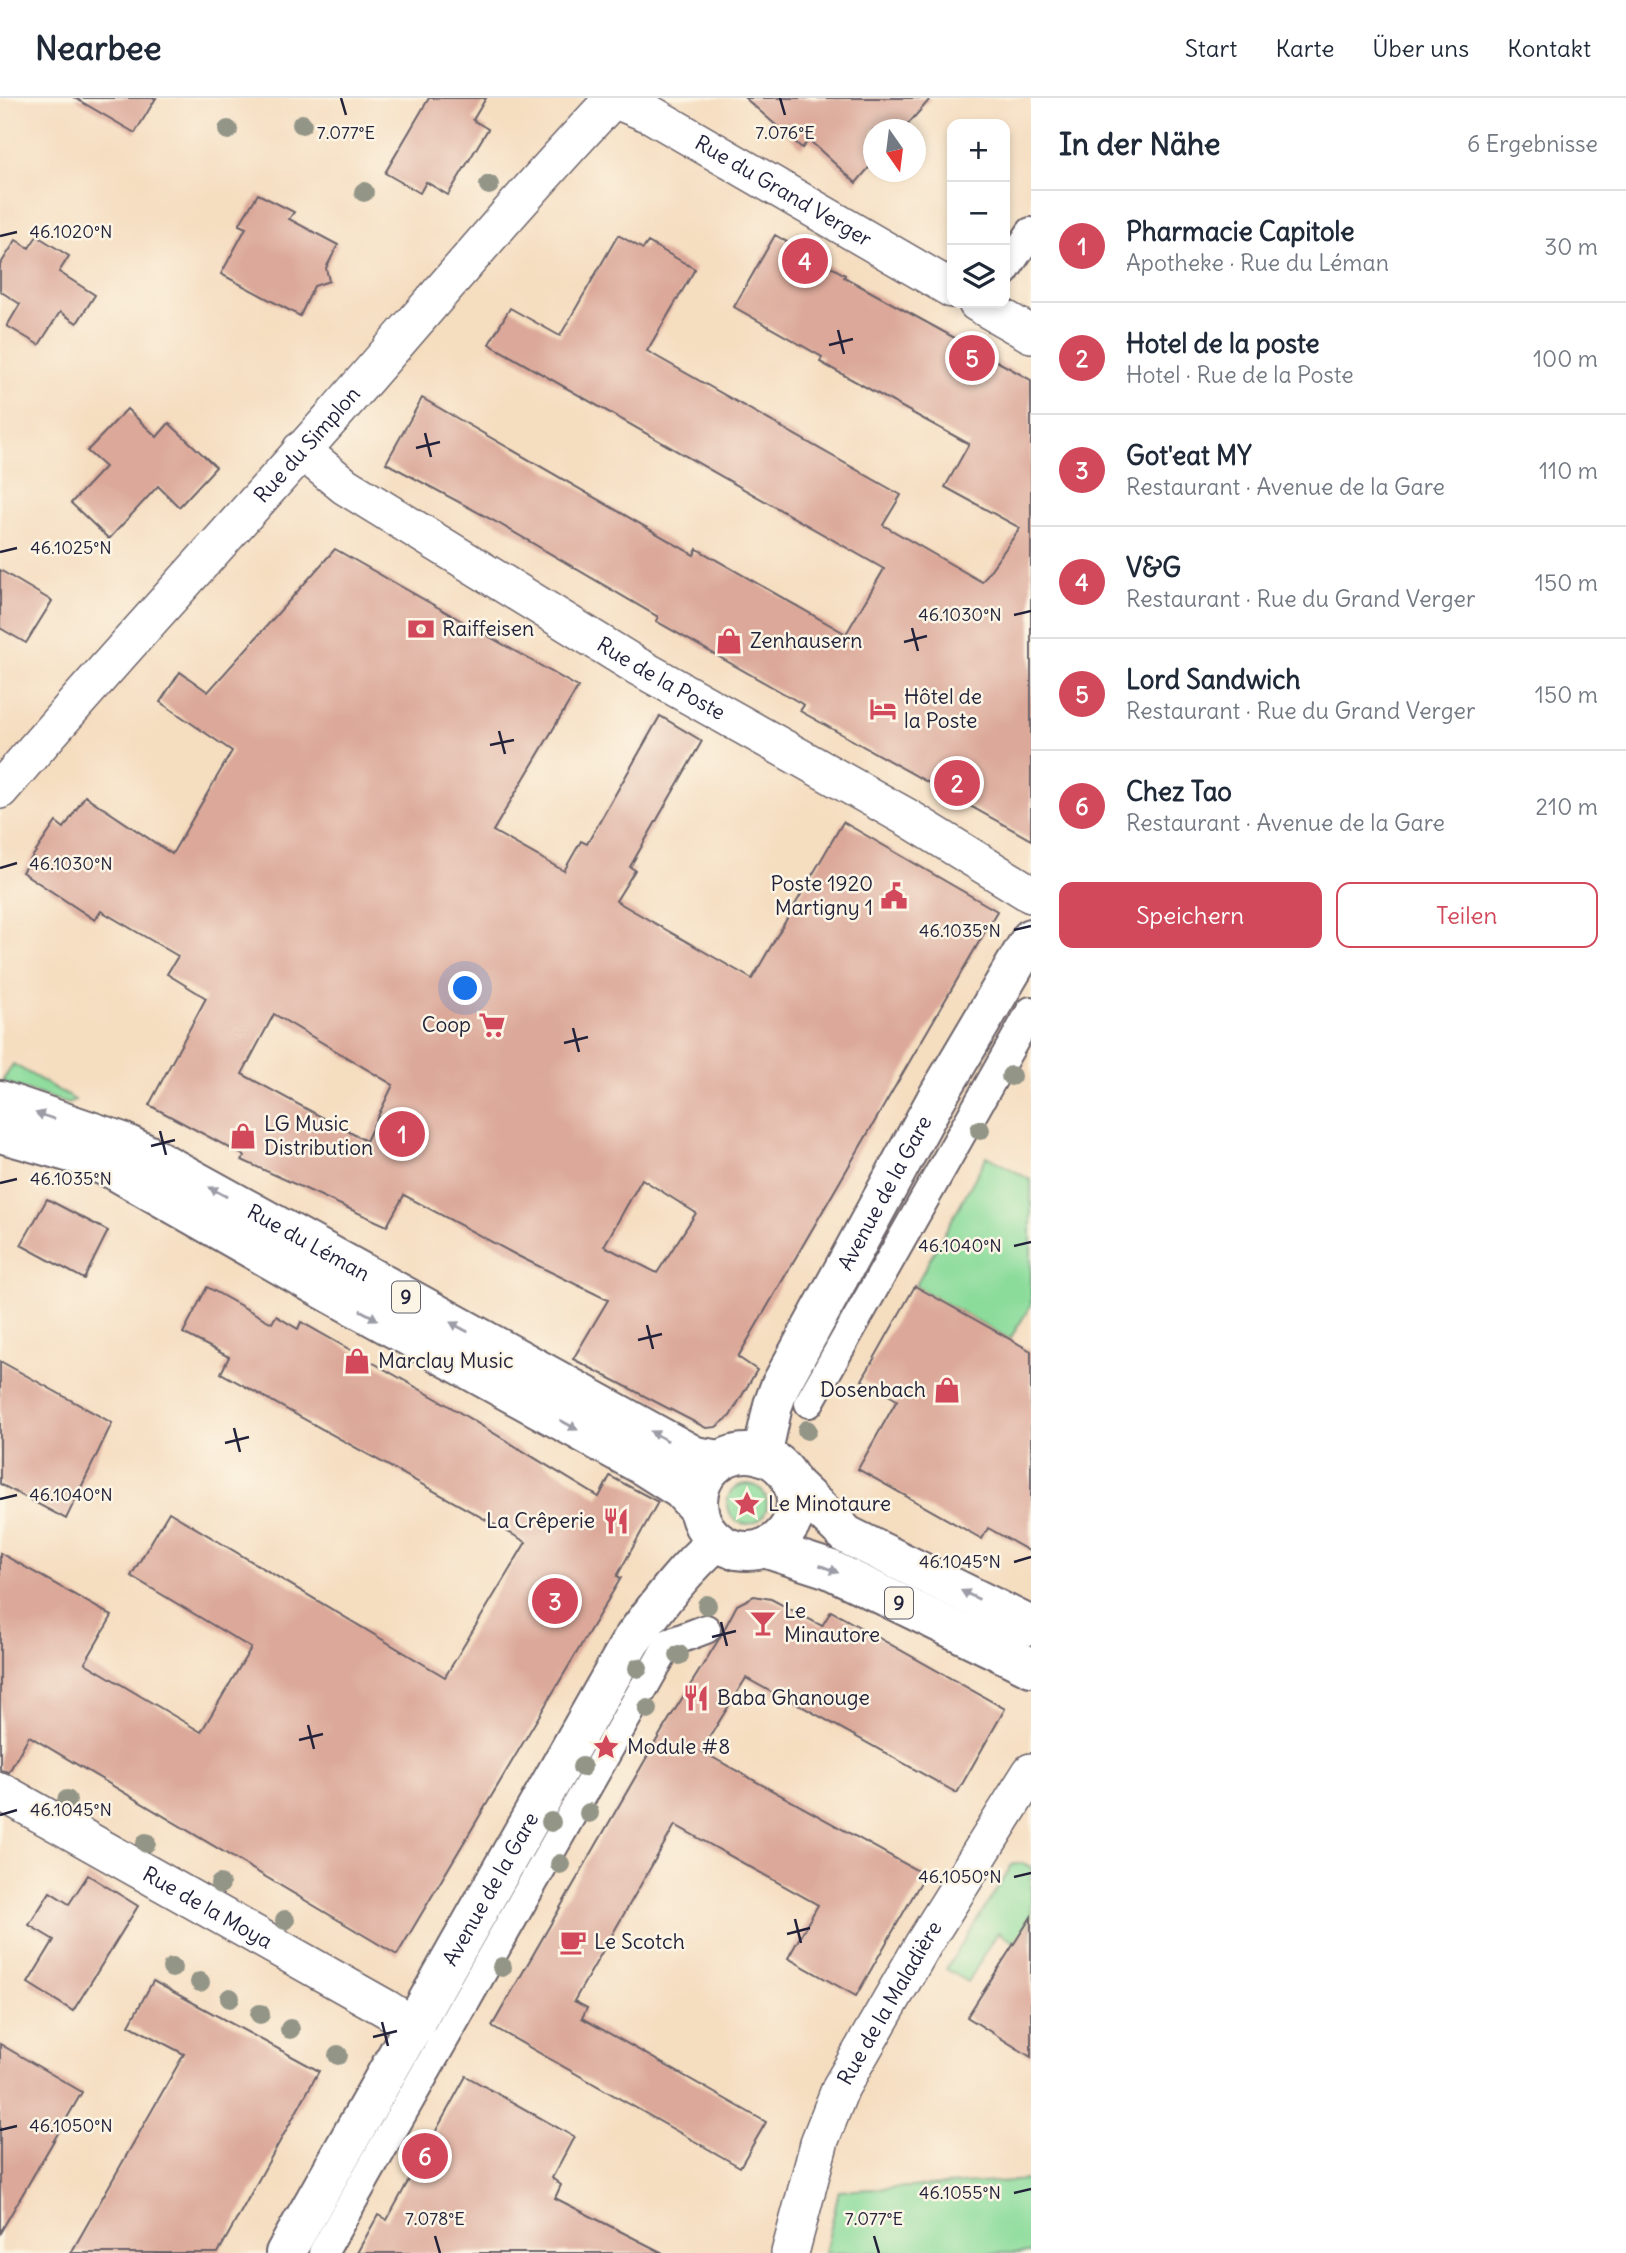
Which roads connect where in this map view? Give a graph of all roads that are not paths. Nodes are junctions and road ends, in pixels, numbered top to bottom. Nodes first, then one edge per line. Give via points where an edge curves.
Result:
1 (613, 98) edge
2 (1031, 232) edge
3 (1010, 264) edge
4 (947, 285) edge
5 (987, 308) edge
6 (1031, 334) edge
7 (301, 450) junction
8 (0, 790) edge
9 (1031, 894) edge
10 (1031, 938) edge
11 (1031, 1011) edge
12 (0, 1100) edge
13 (0, 1133) edge
14 (809, 1403) dead end
15 (762, 1456) junction
16 (722, 1460) junction
17 (791, 1482) junction
18 (698, 1508) junction
19 (717, 1541) junction
20 (764, 1548) junction
21 (1031, 1626) edge
22 (706, 1629) dead end
23 (1031, 1667) edge
24 (1031, 1772) edge
25 (0, 1791) edge
26 (415, 2027) junction
27 (285, 2253) edge
28 (323, 2253) edge
29 (790, 2253) edge

1 - 4 street, Rue du Grand Verger via 652,115
1 - 7 street, Rue du Simplon
2 - 3 street
5 - 6 street, Rue du Grand Verger
7 - 8 street, Rue du Simplon
7 - 9 street, Rue de la Poste via 345,486 638,666 908,818
10 - 15 main road, Avenue de la Gare via 935,1101 780,1386
11 - 14 street
16 -> 12 main road, Rue du Léman / 9 via 695,1456 147,1154
13 -> 18 main road, Rue du Léman / 9 via 78,1155 157,1192 640,1464 681,1490
15 - 16 main road, 9 via 741,1454
15 - 17 main road, 9 via 779,1466
16 - 18 main road via 706,1475
17 - 20 main road via 795,1501 792,1521
21 -> 17 main road, 9 via 847,1535
18 - 19 main road, 9
19 - 20 main road, 9 via 735,1549
19 - 26 main road, Avenue de la Gare via 673,1585 631,1641
20 -> 23 main road, 9 via 829,1569
22 - 28 street via 669,1643
24 - 29 street, Rue de la Maladière via 841,2087 820,2140
25 - 26 street, Rue de la Moya
26 - 27 main road, Avenue de la Gare

